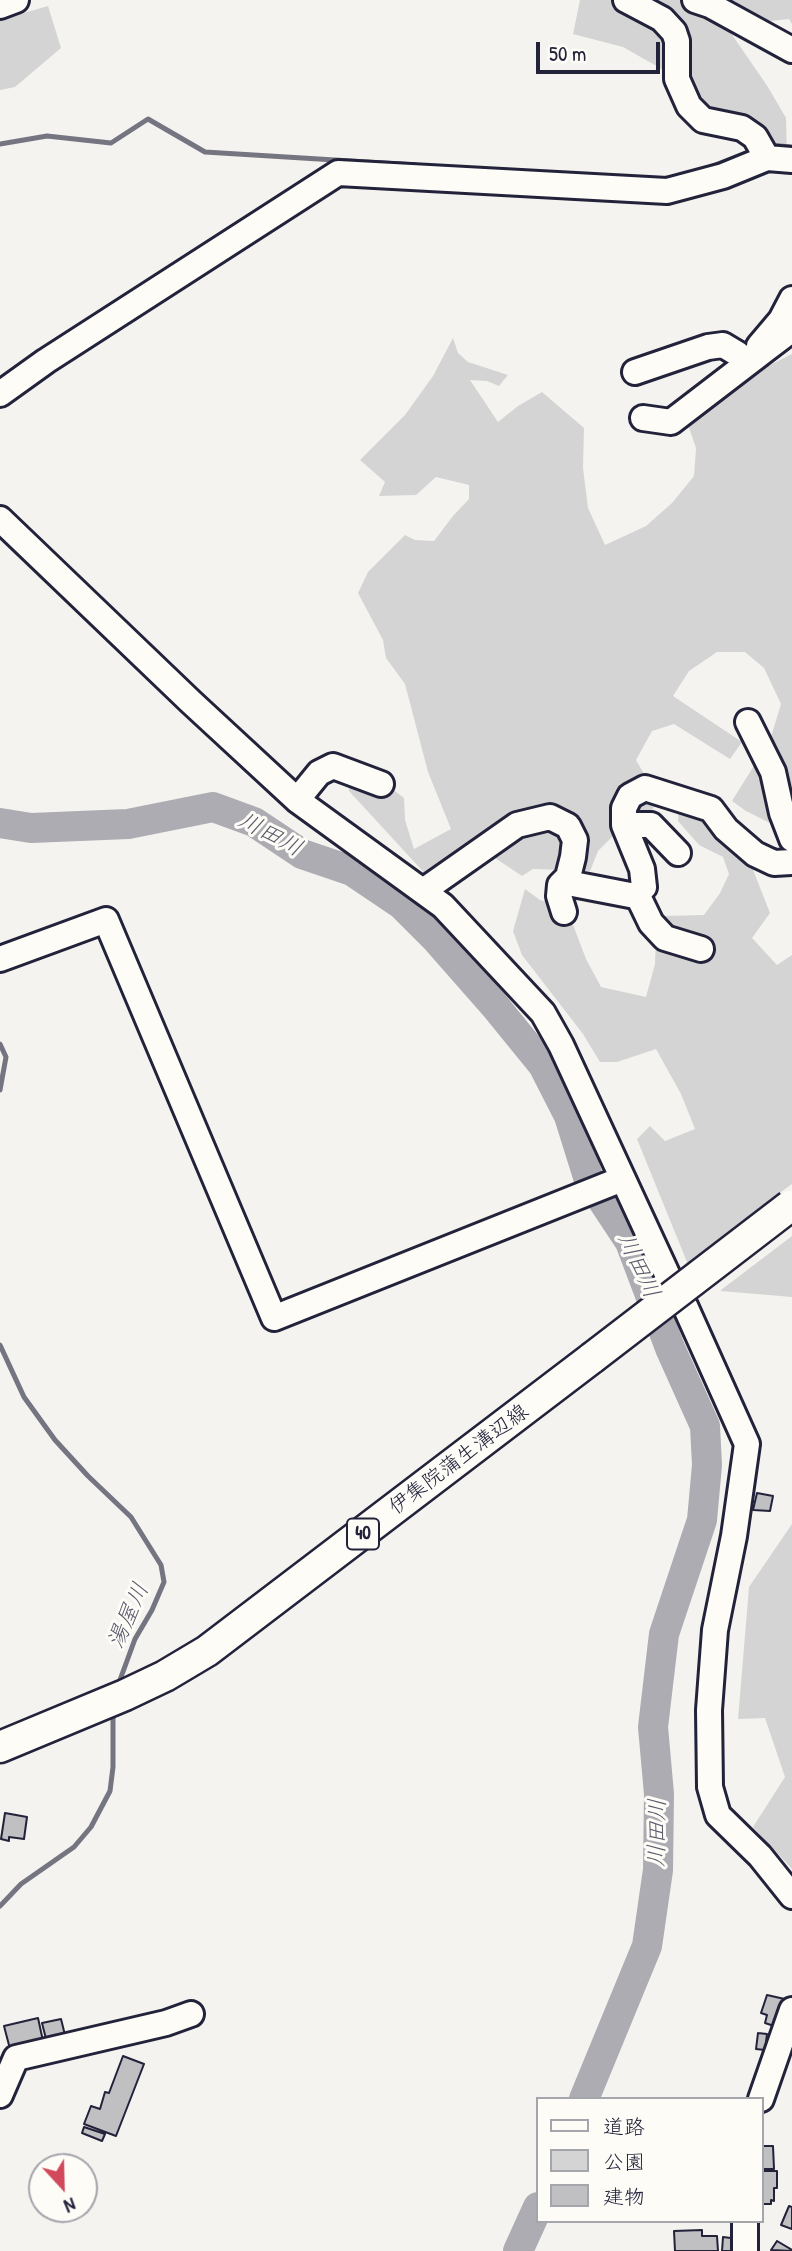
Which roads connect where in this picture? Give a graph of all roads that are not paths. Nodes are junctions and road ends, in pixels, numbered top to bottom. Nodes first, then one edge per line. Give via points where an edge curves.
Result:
1 (16, 0) edge
2 (626, 0) edge
3 (695, 0) edge
4 (0, 6) edge
5 (792, 50) edge
6 (767, 158) junction
7 (792, 160) edge
8 (792, 299) edge
9 (792, 332) edge
10 (752, 351) junction
11 (710, 358) dead end
12 (635, 372) dead end
13 (0, 394) edge
14 (638, 427) dead end
15 (0, 519) edge
16 (748, 722) dead end
17 (381, 784) dead end
18 (297, 800) junction
19 (624, 825) junction
20 (678, 853) dead end
21 (791, 858) edge
22 (568, 877) junction
23 (423, 891) junction
24 (637, 894) junction
25 (564, 912) dead end
26 (701, 949) dead end
27 (0, 959) edge
28 (622, 1179) junction
29 (791, 1205) edge
30 (667, 1274) dead end
31 (685, 1306) dead end
32 (0, 1747) edge
33 (792, 1896) edge
34 (792, 2010) edge
35 (191, 2014) dead end
36 (0, 2095) edge
37 (762, 2097) edge
38 (746, 2223) edge
39 (745, 2251) edge

1 - 4 street
2 - 6 street via 662,19 674,32 677,79 688,106 703,120 749,132
3 - 5 street
6 - 7 street
6 - 13 street via 667,191 338,173
8 - 10 street via 781,320
9 - 10 street
10 - 11 street
10 - 12 street via 708,347
10 - 14 street via 671,422
15 - 18 street
16 - 21 street via 773,772
17 - 18 street via 333,766 319,773
18 - 23 street
19 - 20 street via 651,825
19 - 21 street via 629,796 645,788 711,809 726,829 774,863
19 - 24 street via 642,869 644,887
22 - 23 street via 575,840 568,826 550,817 517,825
22 - 24 street via 573,884
22 - 25 street via 560,885
23 - 28 street via 443,906 543,1013
24 - 26 street via 651,923 665,938
27 - 28 street via 106,920 274,1318
28 - 30 street
29 - 32 main road, 伊集院蒲生溝辺線 / 40, bridge via 240,1628 186,1664 125,1695
31 - 33 street via 747,1444 715,1630 710,1787 718,1815
34 - 37 street
35 - 36 street via 16,2058
38 - 39 street

